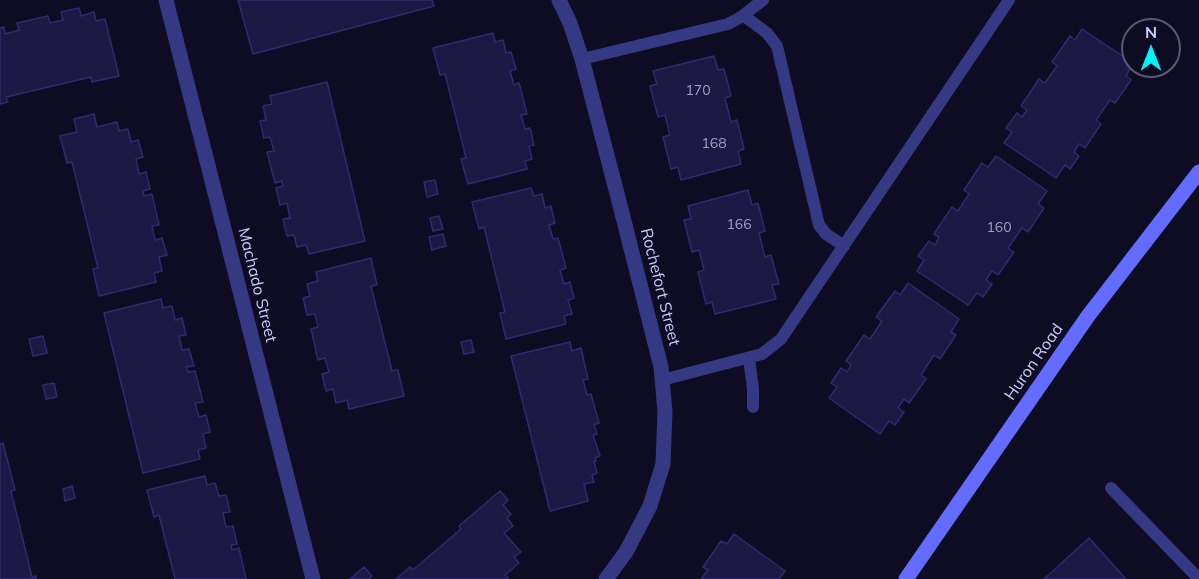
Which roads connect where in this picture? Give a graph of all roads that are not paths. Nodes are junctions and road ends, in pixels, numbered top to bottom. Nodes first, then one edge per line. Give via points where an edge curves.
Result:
1 (166, 0) edge
2 (559, 0) edge
3 (763, 0) edge
4 (1009, 0) edge
5 (744, 15) junction
6 (582, 59) junction
7 (1199, 172) edge
8 (844, 246) junction
9 (749, 358) junction
10 (662, 380) junction
11 (753, 407) dead end
12 (1111, 488) dead end
13 (313, 579) edge
14 (606, 579) edge
15 (906, 579) edge
16 (1199, 579) edge

1 - 13 street, Machado Street
2 - 6 street, Rochefort Street
3 - 5 lane
4 - 8 lane
5 - 6 lane via 728,24
5 - 8 lane via 777,46 819,225
6 - 10 street, Rochefort Street
7 - 15 main road, Huron Road via 1088,316
8 - 9 lane via 781,339 762,354
9 - 10 lane
9 - 11 lane
10 - 14 street, Rochefort Street via 663,465 650,506 626,552
12 - 16 lane

